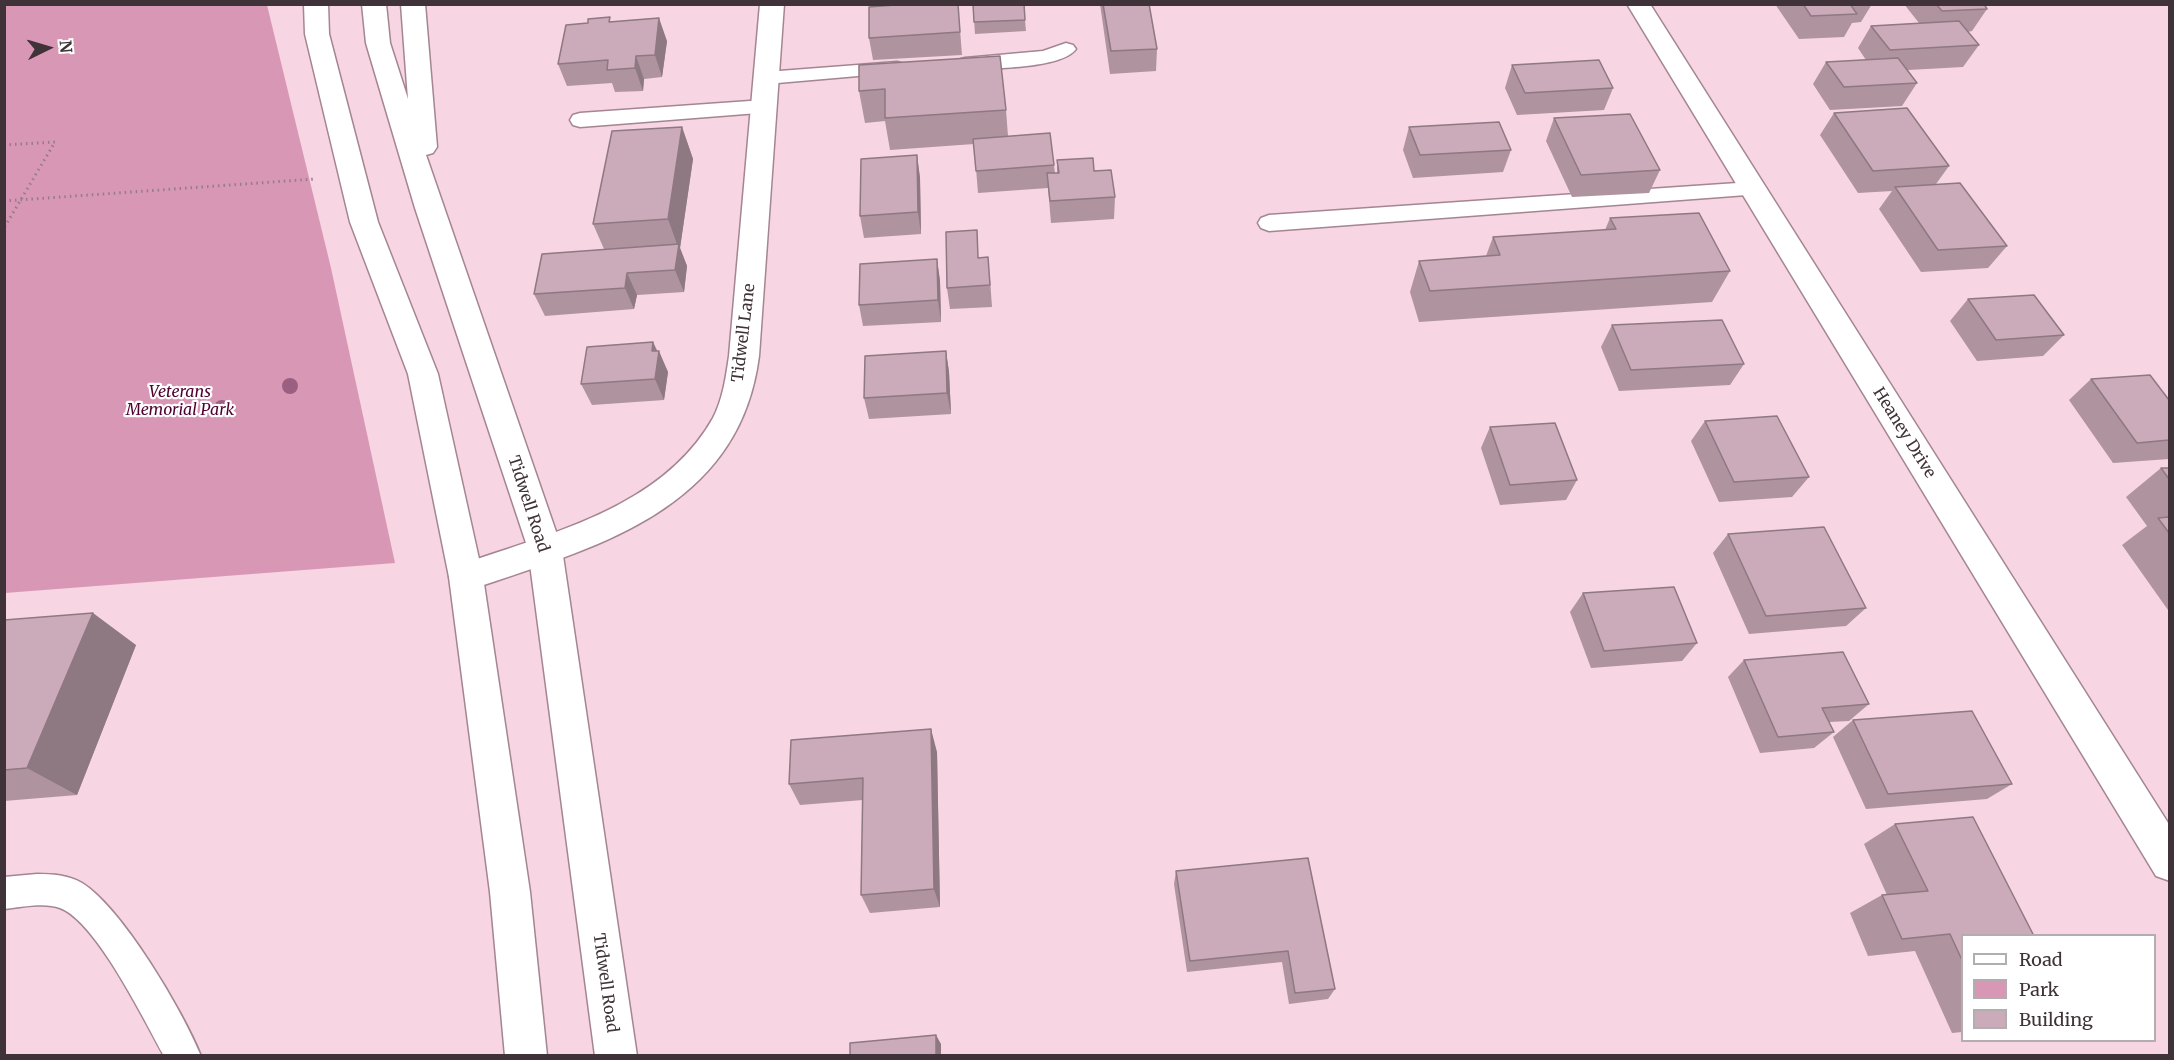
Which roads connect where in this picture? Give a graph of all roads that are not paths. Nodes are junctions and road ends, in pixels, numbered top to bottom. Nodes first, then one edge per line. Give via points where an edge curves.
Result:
1 (306, 4) edge
2 (374, 4) edge
3 (413, 4) edge
4 (772, 4) edge
5 (1638, 4) edge
6 (316, 19) edge
7 (1066, 49) dead end
8 (950, 64) edge
9 (915, 66) edge
10 (766, 78) junction
11 (764, 107) junction
12 (580, 120) dead end
13 (1752, 189) junction
14 (429, 208) junction
15 (1269, 223) dead end
16 (544, 549) junction
17 (466, 577) junction
18 (2169, 862) edge
19 (4, 893) edge
20 (184, 1056) edge
21 (526, 1056) edge
22 (616, 1056) edge

1 - 6 main road
2 - 14 main road, Tidwell Road via 378,43
3 - 14 main road
4 - 10 main road, Tidwell Lane
5 - 13 main road, Heaney Drive
6 - 17 main road via 364,222 423,374
7 - 8 lane via 1046,57
9 - 10 lane
10 - 11 main road, Tidwell Lane
11 - 12 lane
11 - 16 main road, Tidwell Lane via 744,356 725,425 685,476 657,498 624,517
13 - 15 lane
13 - 18 main road, Heaney Drive
14 - 16 main road, Tidwell Road
16 - 17 main road, Tidwell Lane
16 - 22 main road, Tidwell Road
17 - 21 main road via 510,892
19 - 20 lane via 68,893 103,921

